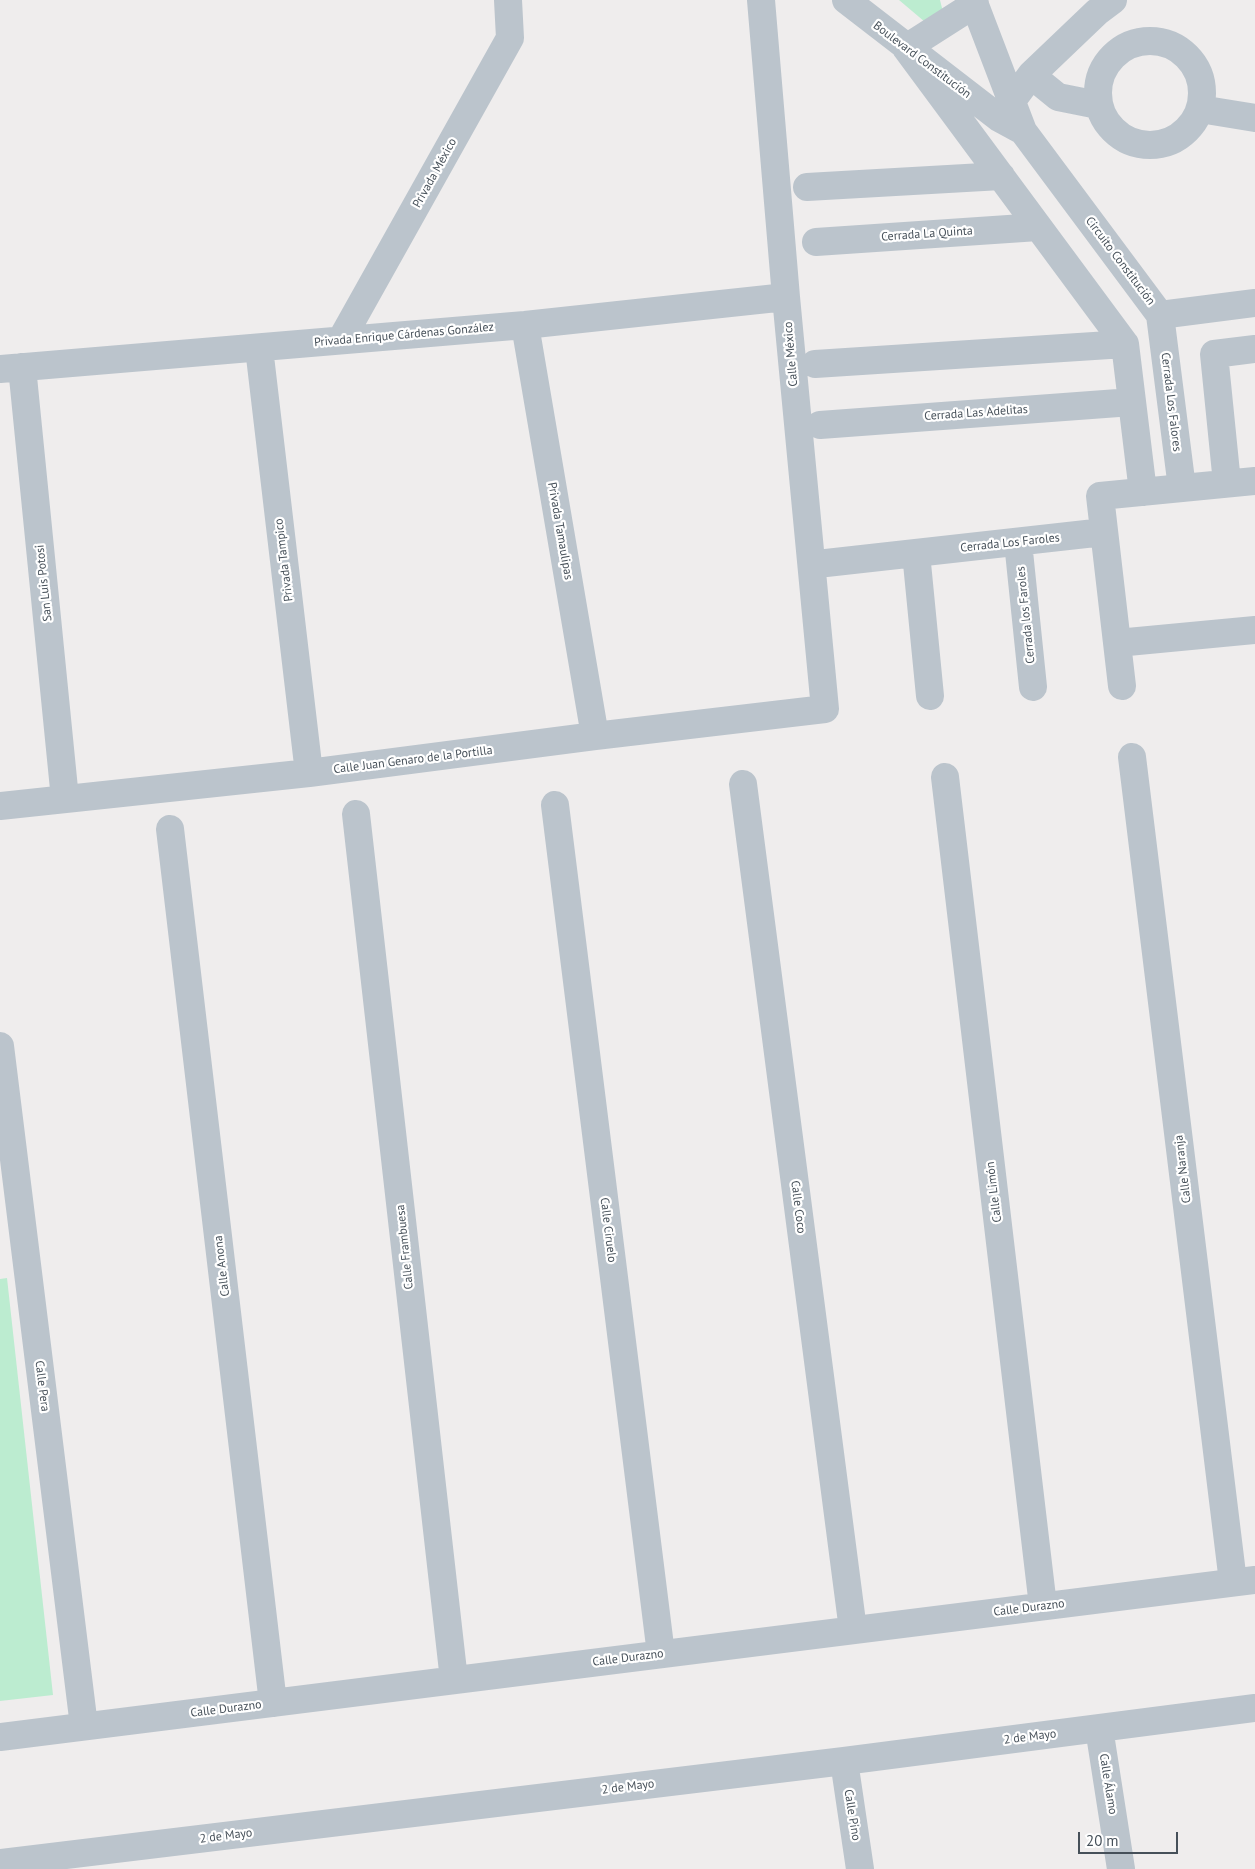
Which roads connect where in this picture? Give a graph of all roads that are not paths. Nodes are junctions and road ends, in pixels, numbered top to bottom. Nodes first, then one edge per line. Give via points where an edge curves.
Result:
1 (508, 0) edge
2 (761, 0) edge
3 (846, 0) edge
4 (1113, 0) edge
5 (974, 2) edge
6 (906, 48) junction
7 (1031, 75) junction
8 (1098, 105) junction
9 (1200, 109) junction
10 (1005, 110) junction
11 (1255, 118) edge
12 (1001, 176) junction
13 (807, 187) dead end
14 (1038, 226) junction
15 (816, 242) dead end
16 (786, 297) junction
17 (1255, 303) edge
18 (1160, 315) junction
19 (525, 326) junction
20 (341, 340) junction
21 (1126, 344) junction
22 (260, 348) junction
23 (1255, 349) edge
24 (815, 364) dead end
25 (11, 368) edge
26 (1132, 402) junction
27 (820, 425) dead end
28 (1255, 481) edge
29 (1227, 484) junction
30 (1182, 488) junction
31 (1143, 492) junction
32 (1104, 532) junction
33 (1018, 542) junction
34 (916, 553) junction
35 (826, 563) dead end
36 (1255, 630) edge
37 (1117, 643) junction
38 (1122, 686) dead end
39 (1033, 688) dead end
40 (930, 696) dead end
41 (825, 709) joint
42 (594, 736) junction
43 (1132, 757) dead end
44 (309, 773) junction
45 (945, 777) dead end
46 (743, 784) dead end
47 (65, 799) junction
48 (555, 805) dead end
49 (0, 806) edge
50 (356, 814) dead end
51 (170, 829) dead end
52 (0, 1046) edge
53 (1244, 1581) edge
54 (1043, 1606) junction
55 (853, 1630) junction
56 (661, 1654) junction
57 (454, 1680) junction
58 (274, 1703) junction
59 (1255, 1708) edge
60 (84, 1726) junction
61 (1100, 1728) junction
62 (0, 1737) edge
63 (844, 1761) junction
64 (71, 1862) edge
65 (0, 1863) edge
66 (860, 1869) edge
67 (1121, 1869) edge

1 - 20 street, Privada México via 510,38
2 - 16 street, Calle México
3 - 6 street, Boulevard Constitución
4 - 7 street
5 - 6 street
5 - 10 street via 994,49
6 - 10 street, Boulevard Constitución
6 - 12 street
7 - 8 street via 1058,97
7 - 10 street
8 - 9 street via 1104,121 1116,133 1147,146 1180,136
8 - 9 street via 1097,87 1111,56 1126,46 1143,41 1177,48 1190,59 1199,74 1202,91
9 - 11 street
10 - 18 street, Circuito Constitución
12 - 13 street
12 - 14 street
14 - 15 street, Cerrada La Quinta
14 - 21 street
16 - 19 street, Privada Enrique Cárdenas González
16 - 41 street, Calle México
17 - 18 street, Circuito Constitución
18 - 30 street, Cerrada Los Falores
19 - 20 street, Privada Enrique Cárdenas González
19 - 42 street, Privada Tamaulipas
20 - 22 street, Privada Enrique Cárdenas González
21 - 24 street
21 - 26 street
22 - 25 street, Privada Enrique Cárdenas González
22 - 44 street, Privada Tampico
23 - 29 street via 1214,354
25 - 47 street, San Luis Potosi
26 - 27 street, Cerrada Las Adelitas
26 - 31 street
28 - 29 street
29 - 30 street
30 - 31 street
31 - 32 street via 1100,496
32 - 33 street, Cerrada Los Faroles
32 - 37 street
33 - 34 street, Cerrada Los Faroles
33 - 39 street, Cerrada los Faroles
34 - 35 street, Cerrada Los Faroles
34 - 40 street
36 - 37 street
37 - 38 street
41 - 42 street, Calle Juan Genaro de la Portilla
42 - 44 street, Calle Juan Genaro de la Portilla
43 - 53 street, Calle Naranja
44 - 47 street, Calle Juan Genaro de la Portilla
45 - 54 street, Calle Limón
46 - 55 street, Calle Coco
47 - 49 street, Calle Juan Genaro de la Portilla
48 - 56 street, Calle Ciruelo
50 - 57 street, Calle Frambuesa
51 - 58 street, Calle Anona
52 - 60 street, Calle Pera
53 - 54 street, Calle Durazno
54 - 55 street, Calle Durazno
55 - 56 street, Calle Durazno
56 - 57 street, Calle Durazno
57 - 58 street, Calle Durazno
58 - 60 street, Calle Durazno
59 - 61 street, 2 de Mayo
60 - 62 street, Calle Durazno
61 - 63 street, 2 de Mayo
61 - 67 street, Calle Álamo
63 - 64 street, 2 de Mayo
63 - 66 street, Calle Pino
64 - 65 street, 2 de Mayo

